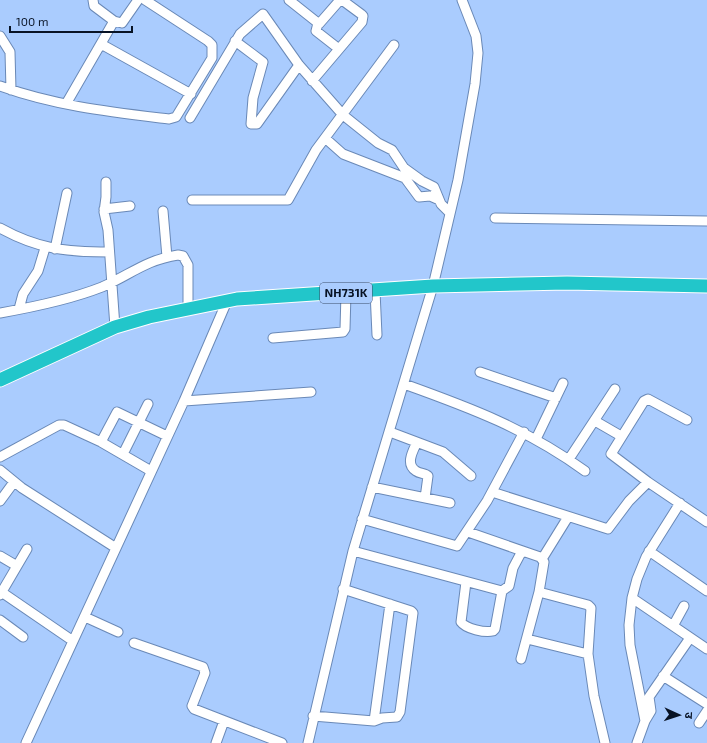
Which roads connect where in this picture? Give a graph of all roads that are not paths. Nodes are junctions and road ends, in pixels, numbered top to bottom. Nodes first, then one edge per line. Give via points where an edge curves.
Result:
1 (93, 0) edge
2 (138, 0) edge
3 (145, 0) edge
4 (289, 0) edge
5 (341, 0) edge
6 (462, 0) edge
7 (114, 21) junction
8 (319, 24) junction
9 (0, 36) edge
10 (236, 41) junction
11 (101, 44) junction
12 (394, 46) dead end
13 (339, 49) junction
14 (299, 65) junction
15 (312, 81) junction
16 (0, 86) edge
17 (11, 90) junction
18 (191, 94) junction
19 (66, 104) junction
20 (342, 115) junction
21 (190, 118) dead end
22 (325, 138) junction
23 (106, 182) dead end
24 (67, 193) dead end
25 (192, 200) dead end
26 (439, 200) junction
27 (130, 206) dead end
28 (104, 210) junction
29 (163, 211) dead end
30 (450, 213) junction
31 (495, 218) dead end
32 (707, 221) edge
33 (0, 228) edge
34 (45, 248) junction
35 (55, 249) junction
36 (109, 252) junction
37 (167, 257) junction
38 (112, 282) junction
39 (433, 286) junction
40 (707, 286) edge
41 (374, 291) junction
42 (346, 293) junction
43 (227, 301) junction
44 (188, 309) junction
45 (19, 310) junction
46 (0, 313) edge
47 (115, 327) junction
48 (377, 335) dead end
49 (273, 338) dead end
50 (480, 372) dead end
51 (0, 380) edge
52 (563, 383) dead end
53 (404, 384) junction
54 (615, 389) dead end
55 (310, 392) dead end
56 (556, 398) junction
57 (184, 402) junction
58 (148, 404) dead end
59 (687, 420) dead end
60 (595, 421) junction
61 (139, 422) junction
62 (390, 432) junction
63 (524, 432) junction
64 (167, 436) junction
65 (621, 436) junction
66 (536, 439) junction
67 (101, 442) junction
68 (416, 442) junction
69 (123, 454) junction
70 (0, 457) edge
71 (569, 459) junction
72 (0, 470) edge
73 (151, 471) junction
74 (586, 471) dead end
75 (471, 476) dead end
76 (14, 482) junction
77 (648, 482) junction
78 (372, 487) junction
79 (492, 492) junction
80 (425, 498) junction
81 (0, 502) edge
82 (450, 503) dead end
83 (680, 503) junction
84 (568, 517) junction
85 (362, 519) junction
86 (707, 522) edge
87 (468, 532) junction
88 (116, 548) junction
89 (27, 549) dead end
90 (353, 551) junction
91 (522, 551) junction
92 (649, 551) junction
93 (0, 556) edge
94 (542, 559) junction
95 (17, 566) junction
96 (466, 582) junction
97 (343, 590) junction
98 (502, 591) junction
99 (707, 591) edge
100 (1, 592) edge
101 (539, 592) junction
102 (632, 598) junction
103 (390, 604) junction
104 (684, 606) dead end
105 (85, 617) junction
106 (0, 620) edge
107 (673, 626) junction
108 (118, 632) dead end
109 (23, 637) dead end
110 (690, 638) junction
111 (527, 639) junction
112 (73, 642) junction
113 (134, 643) dead end
114 (707, 649) edge
115 (588, 654) junction
116 (521, 659) dead end
117 (663, 676) junction
118 (707, 704) edge
119 (707, 711) edge
120 (314, 716) junction
121 (224, 721) junction
122 (644, 721) junction
123 (374, 722) junction
124 (699, 723) dead end
125 (26, 743) edge
126 (216, 743) edge
127 (282, 743) edge
128 (308, 743) edge
129 (605, 743) edge
130 (636, 743) edge

1 - 7 street via 94,6
2 - 7 street via 122,23
3 - 18 street via 212,45 212,58
4 - 8 street
5 - 8 street
5 - 13 street via 361,14 363,19
6 - 30 street via 476,36 478,59
7 - 11 street
8 - 13 street via 316,31
9 - 17 street via 10,52
10 - 14 street via 242,30 263,14
10 - 14 street via 263,62 253,98 251,124 257,124
10 - 21 street
11 - 18 street
11 - 19 street
12 - 20 street
13 - 15 street
14 - 15 street
15 - 20 street
16 - 17 street
17 - 19 street via 41,100
18 - 19 street via 176,117 169,119
20 - 22 street
20 - 26 street via 378,143 392,150 404,168 434,186
22 - 25 street via 286,201
22 - 26 street via 343,154 405,178 420,197 430,196
23 - 28 street
24 - 35 street
26 - 30 street
27 - 28 street
28 - 36 street
29 - 37 street
30 - 39 street
31 - 32 street
33 - 34 street
34 - 35 street
34 - 45 street via 38,270 23,294
35 - 36 street
36 - 38 street
37 - 38 street via 140,266
37 - 44 street via 178,255 186,258
38 - 45 street via 84,293
38 - 47 street
39 - 40 highway, NH731K via 567,283
39 - 41 highway, NH731K
39 - 53 street
41 - 42 highway, NH731K
41 - 48 street
42 - 43 highway, NH731K
42 - 49 street via 343,332
43 - 44 highway, NH731K
43 - 57 street
44 - 47 highway, NH731K
45 - 46 street
47 - 51 highway, NH731K
50 - 56 street
52 - 56 street
53 - 62 street
53 - 63 street via 460,404
54 - 60 street
55 - 57 street
56 - 66 street
57 - 64 street
58 - 61 street
59 - 65 street via 648,399 644,401
60 - 65 street
60 - 71 street
61 - 64 street
61 - 67 street via 117,412
61 - 69 street
62 - 68 street
62 - 78 street
63 - 66 street
63 - 79 street
64 - 73 street
65 - 77 street via 611,454
66 - 71 street
67 - 69 street
67 - 70 street via 69,426 59,426
68 - 75 street via 447,454
68 - 80 street via 410,462 416,471 428,476
69 - 73 street
71 - 74 street
72 - 76 street
73 - 88 street
76 - 81 street
76 - 88 street
77 - 83 street
77 - 84 street via 629,501 608,529
78 - 80 street
78 - 85 street
79 - 84 street
79 - 87 street
80 - 82 street
83 - 86 street
83 - 92 street
84 - 94 street
85 - 87 street via 454,546 460,544
85 - 90 street
87 - 91 street
88 - 105 street
89 - 95 street
90 - 96 street
90 - 97 street
91 - 94 street
91 - 98 street via 513,568 509,586
92 - 99 street
92 - 102 street
93 - 95 street
94 - 101 street via 544,566
95 - 100 street
96 - 98 street
96 - 98 street via 462,622 466,627 486,632 495,629
97 - 103 street
97 - 120 street
100 - 112 street
101 - 111 street
101 - 115 street via 591,608
102 - 107 street
102 - 122 street via 630,645
103 - 123 street
103 - 123 street via 411,611 414,616 400,712 397,717 382,718
104 - 107 street
105 - 108 street
105 - 112 street
106 - 109 street
107 - 110 street
110 - 114 street
110 - 117 street
111 - 115 street
111 - 116 street
112 - 125 street
113 - 121 street via 203,667 205,673 192,706
115 - 129 street
117 - 118 street
117 - 122 street via 649,696 651,710
119 - 124 street
120 - 123 street
120 - 128 street
121 - 126 street
121 - 127 street
122 - 130 street

